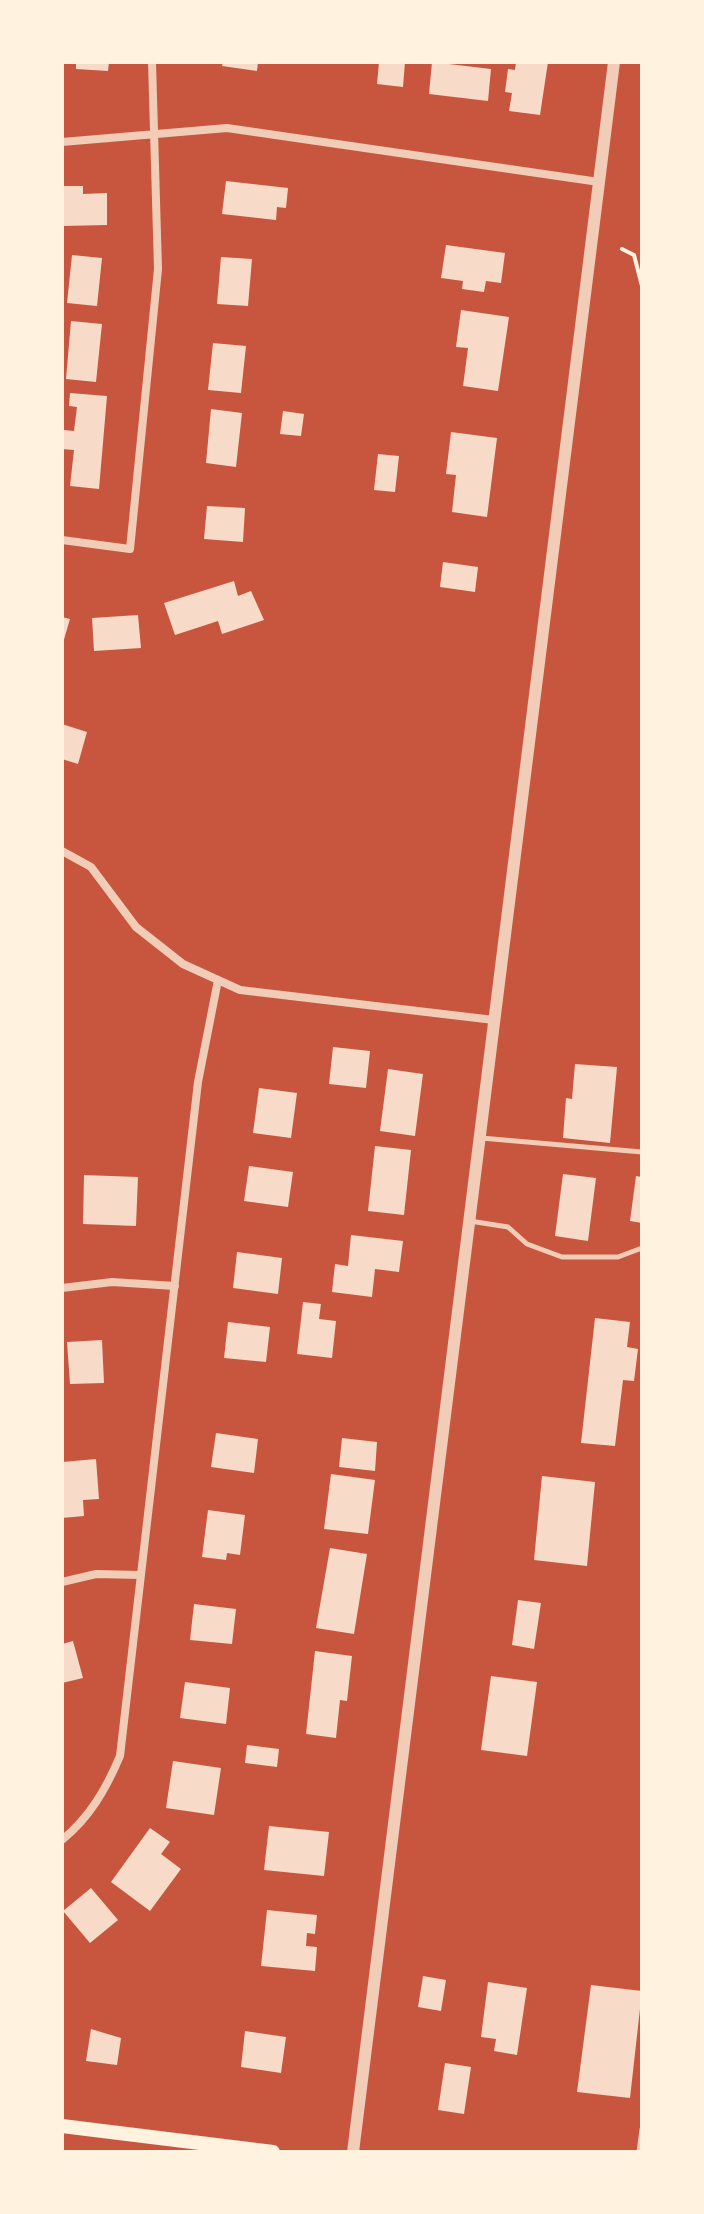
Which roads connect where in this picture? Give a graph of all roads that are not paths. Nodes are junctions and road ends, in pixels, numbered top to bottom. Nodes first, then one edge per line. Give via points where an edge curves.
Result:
1 (152, 62) edge
2 (614, 62) edge
3 (153, 134) junction
4 (62, 142) edge
5 (599, 182) junction
6 (62, 540) edge
7 (62, 851) edge
8 (218, 980) junction
9 (494, 1020) junction
10 (480, 1137) junction
11 (642, 1152) edge
12 (469, 1221) junction
13 (642, 1248) edge
14 (175, 1286) junction
15 (62, 1288) edge
16 (141, 1575) junction
17 (62, 1582) edge
18 (62, 1840) edge
19 (62, 2126) edge
20 (642, 2129) edge
21 (273, 2152) edge
22 (353, 2152) edge
23 (639, 2152) edge

1 - 3 street
2 - 5 street
3 - 4 street
3 - 5 street via 227,128
3 - 6 street via 158,269 130,549
5 - 9 street
7 - 8 street via 91,867 136,927 183,964
8 - 9 street via 240,990
8 - 14 street via 198,1082
9 - 10 street
10 - 11 lane
10 - 12 street
12 - 13 lane via 508,1227 527,1244 562,1257 618,1257
12 - 22 street
14 - 15 street via 112,1282
14 - 16 street
16 - 17 street via 96,1574
16 - 18 street via 120,1756 83,1823
19 - 21 main road
20 - 23 lane

